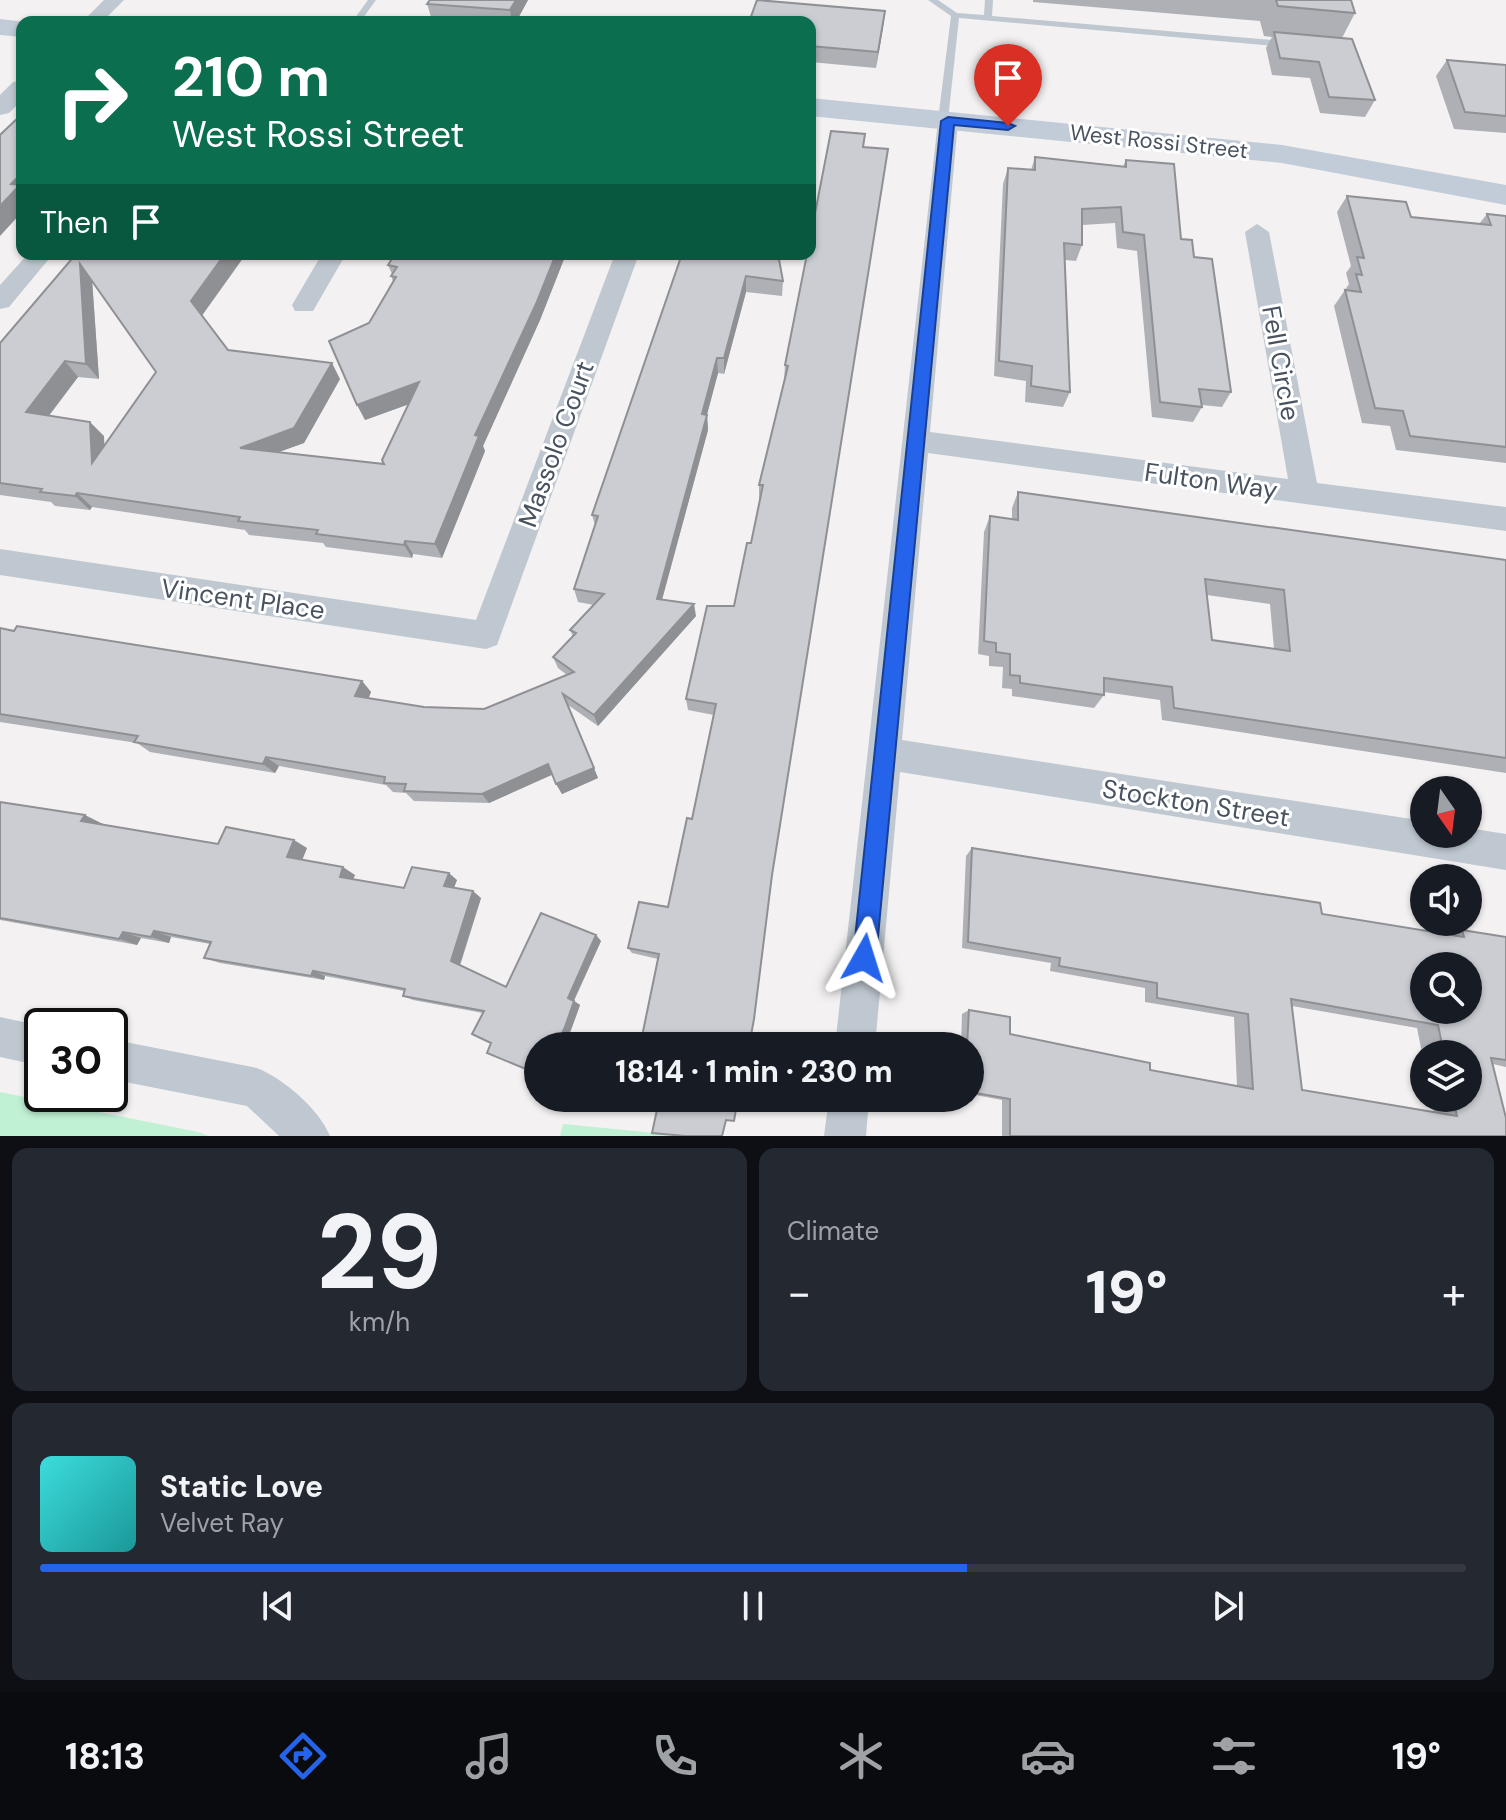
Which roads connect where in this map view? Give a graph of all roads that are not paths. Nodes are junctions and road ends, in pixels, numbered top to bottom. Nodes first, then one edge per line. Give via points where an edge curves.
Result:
1 (115, 0) edge
2 (932, 0) edge
3 (989, 0) edge
4 (955, 15) junction
5 (98, 16) edge
6 (988, 18) junction
7 (1290, 45) edge
8 (16, 93) edge
9 (0, 108) edge
10 (816, 108) edge
11 (945, 120) junction
12 (1506, 195) edge
13 (1257, 232) dead end
14 (36, 260) edge
15 (330, 260) edge
16 (625, 260) edge
17 (0, 301) edge
18 (304, 305) dead end
19 (916, 441) junction
20 (1305, 494) junction
21 (1506, 519) edge
22 (0, 562) edge
23 (486, 635) joint
24 (886, 754) junction
25 (1506, 852) edge
26 (856, 1032) edge
27 (0, 1037) edge
28 (24, 1042) edge
29 (128, 1063) edge
30 (848, 1112) edge
31 (309, 1136) edge
32 (845, 1136) edge

1 - 5 street
2 - 4 lane
3 - 6 lane
4 - 6 lane
4 - 11 lane
6 - 7 lane
8 - 9 street
10 - 11 main road, West Rossi Street
11 - 12 main road, West Rossi Street via 1282,154
11 - 19 street
13 - 20 street, Fell Circle
14 - 17 street
15 - 18 street
16 - 23 street, Massolo Court
19 - 20 street, Fulton Way
19 - 24 street
20 - 21 street, Fulton Way
22 - 23 street, Vincent Place
24 - 25 street, Stockton Street
24 - 26 street
27 - 28 street
29 - 31 street via 257,1088
30 - 32 street

